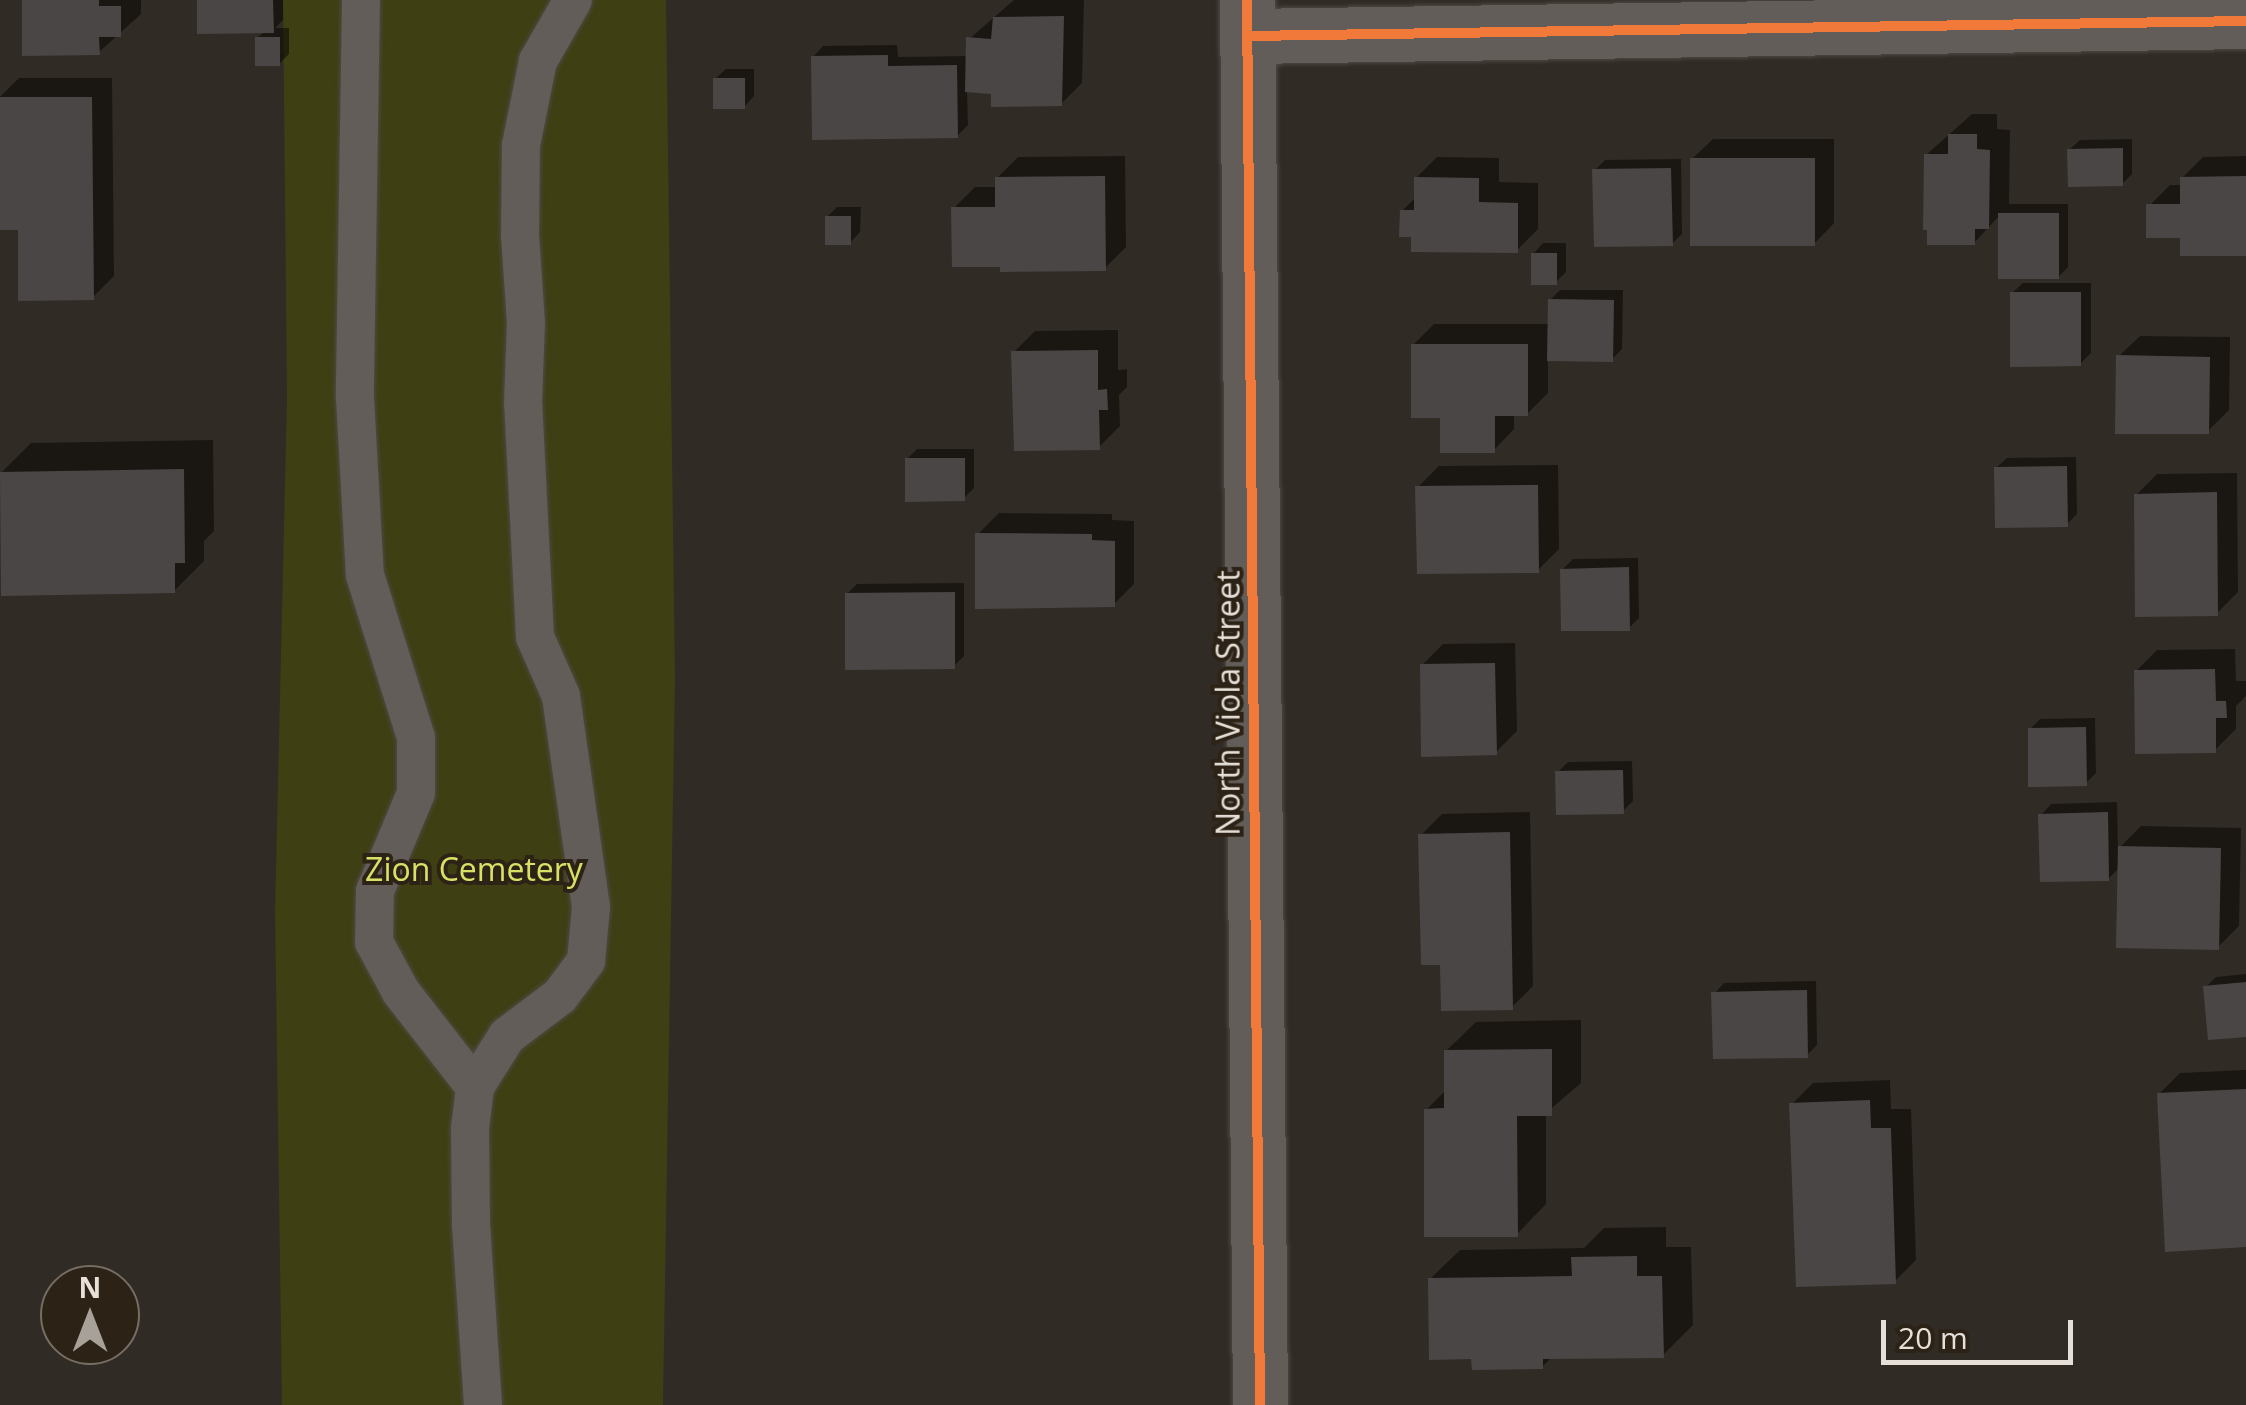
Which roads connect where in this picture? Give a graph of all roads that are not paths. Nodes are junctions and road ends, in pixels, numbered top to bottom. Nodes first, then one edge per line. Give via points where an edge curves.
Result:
1 (361, 0) edge
2 (573, 0) edge
3 (1247, 18) edge
4 (2246, 22) edge
5 (474, 1087) junction
6 (484, 1405) edge
7 (1260, 1405) edge

1 - 5 lane via 355,398 364,575 416,738 416,793 375,891 374,942 401,992
2 - 5 lane via 538,61 521,144 520,236 535,637 562,696 591,907 586,962 560,996 507,1036
3 - 4 street
3 - 7 street, North Viola Street
5 - 6 lane via 472,1225

